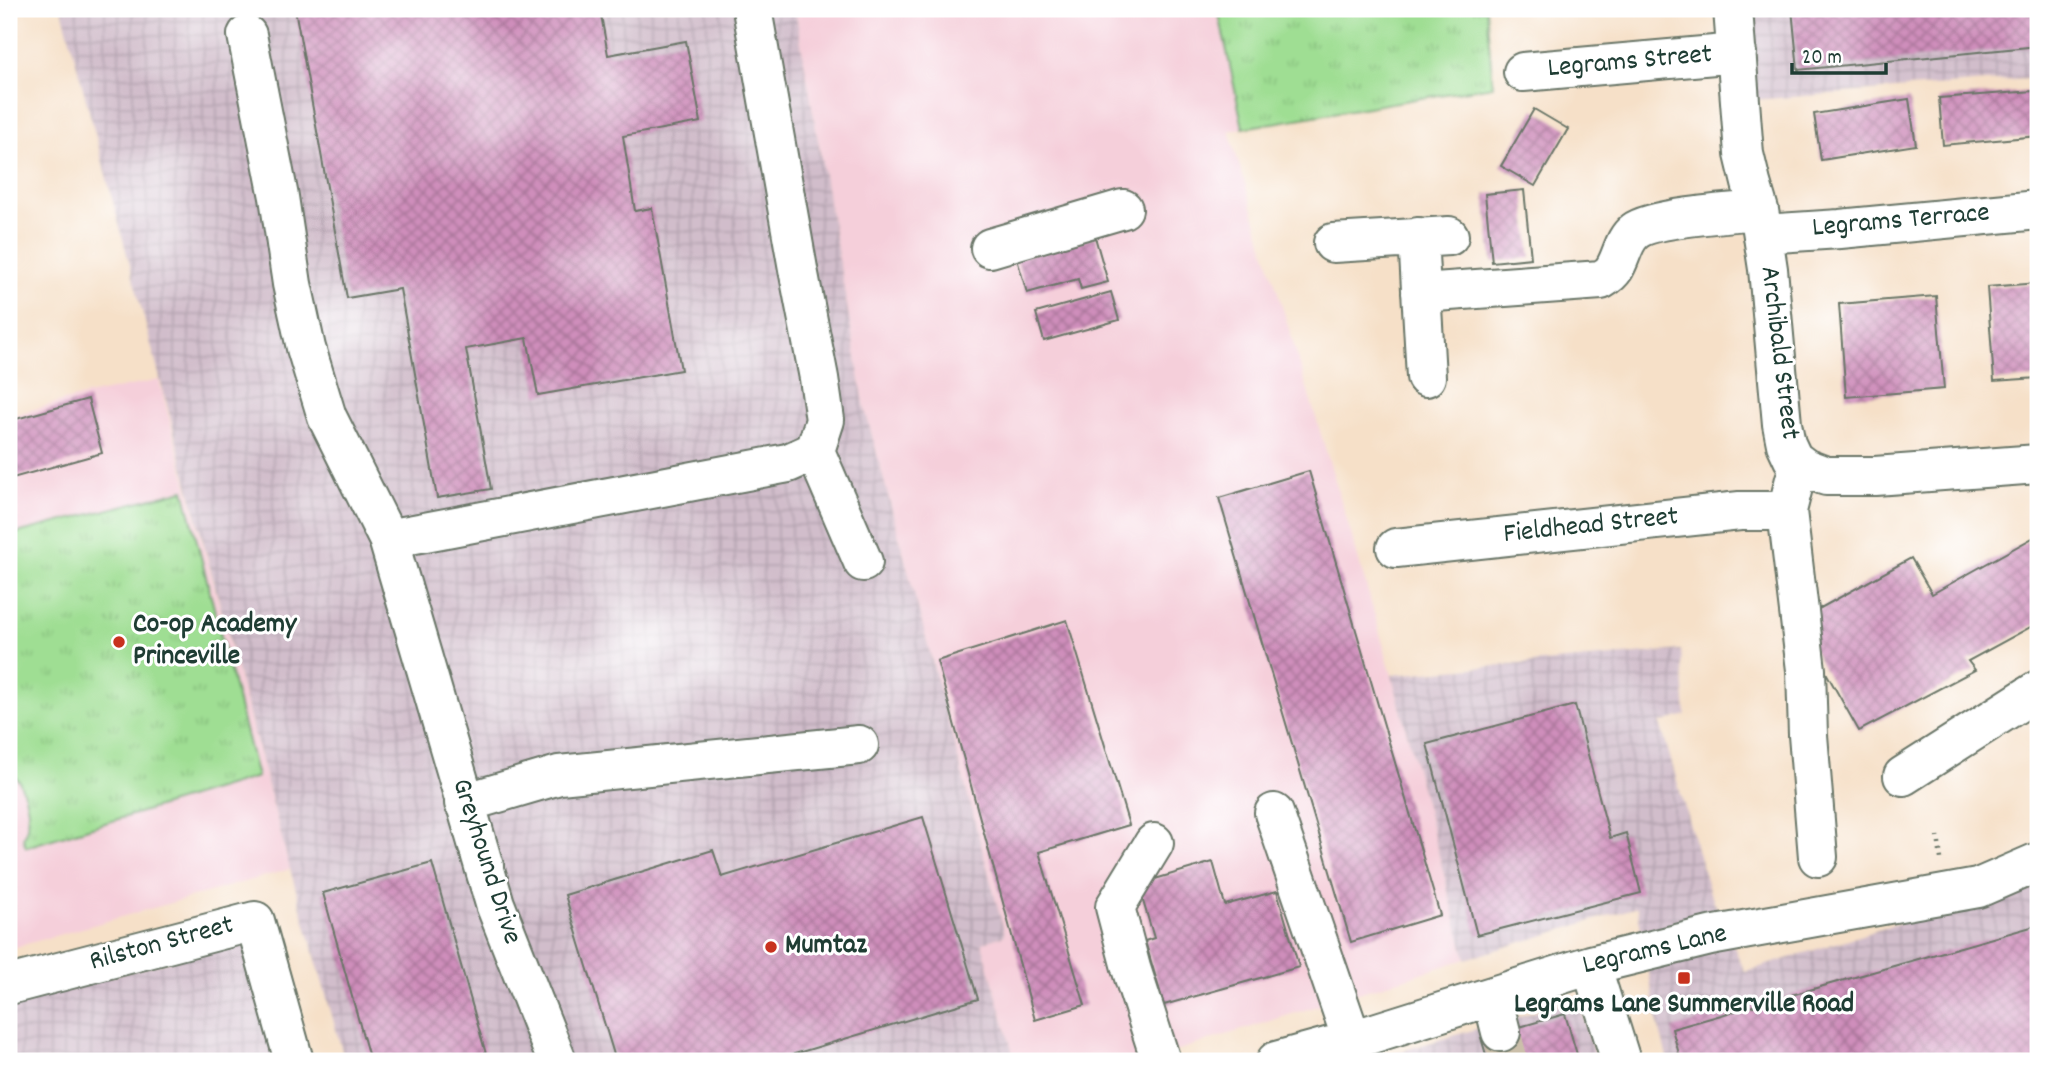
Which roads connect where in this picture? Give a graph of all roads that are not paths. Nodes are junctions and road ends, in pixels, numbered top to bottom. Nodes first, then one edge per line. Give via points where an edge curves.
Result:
1 (752, 9) edge
2 (1734, 9) edge
3 (247, 35) dead end
4 (1737, 53) junction
5 (1523, 72) dead end
6 (1123, 209) dead end
7 (2038, 210) edge
8 (1761, 222) junction
9 (1333, 243) dead end
10 (990, 248) dead end
11 (1422, 293) junction
12 (1426, 377) dead end
13 (815, 451) junction
14 (2038, 464) edge
15 (1805, 468) junction
16 (1787, 511) junction
17 (388, 539) junction
18 (1396, 548) dead end
19 (863, 562) dead end
20 (2038, 690) edge
21 (859, 745) dead end
22 (1903, 776) dead end
23 (464, 803) junction
24 (1274, 813) dead end
25 (1154, 843) dead end
26 (1818, 857) dead end
27 (2038, 862) edge
28 (1591, 965) junction
29 (9, 985) edge
30 (1492, 996) junction
31 (1501, 1032) tunnel mouth
32 (1352, 1040) junction
33 (294, 1061) edge
34 (557, 1061) edge
35 (1161, 1061) edge
36 (1276, 1061) edge
37 (1621, 1061) edge

1 - 13 street via 825,420
2 - 4 street, Archibald Street
3 - 17 street, Greyhound Drive via 306,348 327,417
4 - 5 street, Legrams Street
4 - 8 street, Archibald Street via 1744,153
6 - 10 street
7 - 8 street, Legrams Terrace via 1840,229
8 - 11 street, Legrams Terrace via 1687,218 1643,226 1634,231 1613,271 1601,280
8 - 15 street, Archibald Street via 1782,424 1793,459
9 - 11 street via 1434,237
11 - 12 street
13 - 17 street via 788,463
13 - 19 street
14 - 15 street via 1875,476 1826,476
15 - 16 street, Archibald Street via 1795,479
16 - 18 street, Fieldhead Street via 1740,511
16 - 26 street, Archibald Street via 1806,670
17 - 23 street, Greyhound Drive
20 - 22 street
21 - 23 street via 559,775
23 - 34 street, Greyhound Drive via 495,904
24 - 32 street
25 - 35 street via 1115,907
27 - 28 street, Legrams Lane via 1978,888 1710,936
28 - 30 street, Legrams Lane
28 - 37 street
29 - 33 street, Rilston Street via 255,921
30 - 31 street
30 - 32 street, Legrams Lane
32 - 36 street, Legrams Lane

